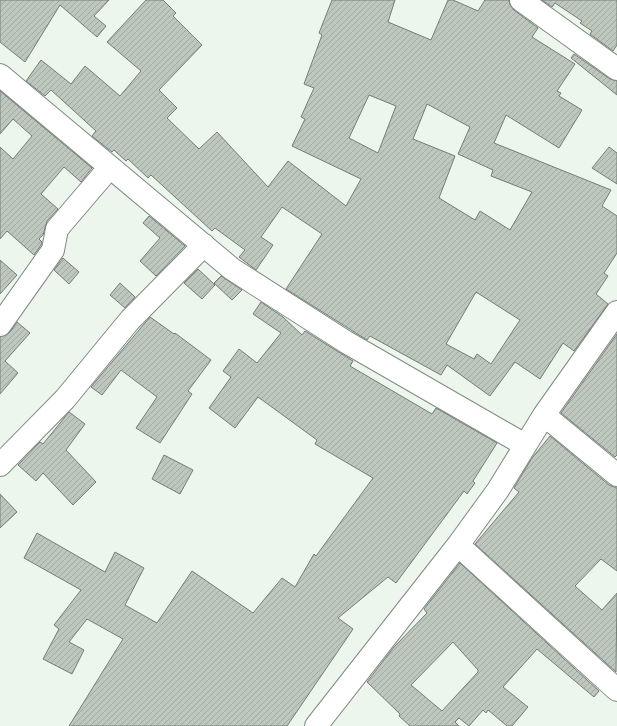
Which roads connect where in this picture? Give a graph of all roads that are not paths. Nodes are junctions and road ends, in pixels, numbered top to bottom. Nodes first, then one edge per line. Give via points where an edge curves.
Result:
1 (521, 0) edge
2 (617, 68) edge
3 (0, 75) edge
4 (110, 167) junction
5 (204, 245) junction
6 (617, 312) edge
7 (0, 325) edge
8 (544, 415) junction
9 (525, 445) junction
10 (0, 465) edge
11 (617, 475) edge
12 (458, 545) junction
13 (617, 690) edge
14 (316, 726) edge

1 - 2 street
3 - 4 street
4 - 5 street
4 - 7 street via 57,229 53,250
5 - 9 street via 232,268 346,342
5 - 10 street via 130,320 65,399
6 - 8 street
8 - 9 street
8 - 11 street
9 - 12 street via 498,490
12 - 13 street
12 - 14 street

